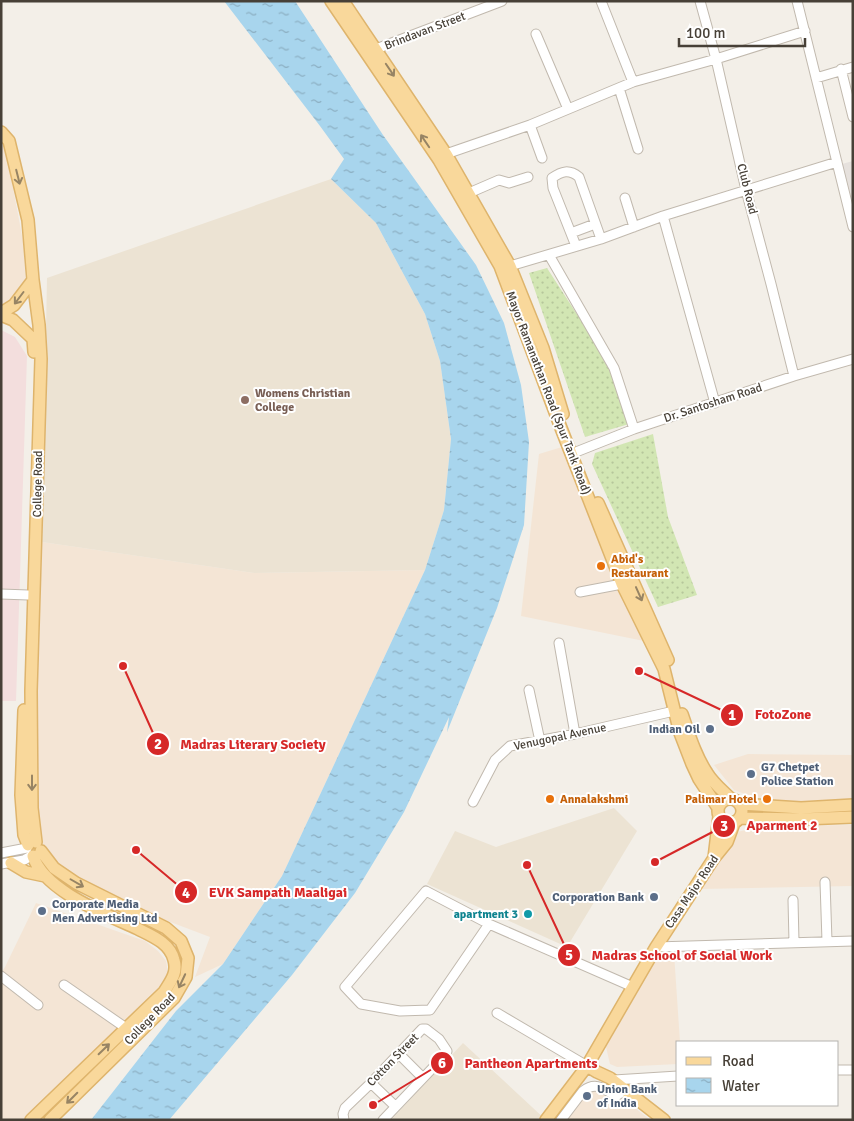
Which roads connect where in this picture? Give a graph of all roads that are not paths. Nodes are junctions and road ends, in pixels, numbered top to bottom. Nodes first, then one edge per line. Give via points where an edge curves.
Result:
1 (332, 1) edge
2 (343, 1) edge
3 (502, 1) edge
4 (601, 1) edge
5 (700, 1) edge
6 (798, 1) edge
7 (805, 31) junction
8 (536, 34) dead end
9 (376, 49) junction
10 (716, 60) junction
11 (853, 67) edge
12 (841, 69) junction
13 (816, 78) junction
14 (633, 82) junction
15 (618, 88) junction
16 (568, 109) junction
17 (853, 117) edge
18 (530, 125) junction
19 (1, 132) edge
20 (638, 149) dead end
21 (443, 157) junction
22 (542, 158) dead end
23 (837, 162) junction
24 (528, 177) dead end
25 (746, 190) junction
26 (469, 193) junction
27 (625, 198) dead end
28 (663, 216) junction
29 (596, 224) junction
30 (634, 227) junction
31 (853, 227) edge
32 (572, 234) junction
33 (601, 239) junction
34 (576, 246) junction
35 (549, 255) junction
36 (505, 266) junction
37 (33, 280) junction
38 (1, 314) edge
39 (853, 359) edge
40 (794, 376) junction
41 (715, 403) junction
42 (634, 429) junction
43 (576, 452) junction
44 (622, 584) junction
45 (580, 592) dead end
46 (1, 594) edge
47 (28, 596) junction
48 (559, 643) dead end
49 (529, 690) dead end
50 (674, 711) junction
51 (575, 734) junction
52 (540, 741) junction
53 (473, 802) dead end
54 (736, 802) junction
55 (853, 805) edge
56 (718, 812) junction
57 (853, 817) edge
58 (737, 821) junction
59 (32, 850) junction
60 (1, 853) edge
61 (714, 858) junction
62 (6, 863) edge
63 (45, 876) junction
64 (825, 882) dead end
65 (793, 900) dead end
66 (489, 924) junction
67 (853, 940) edge
68 (827, 941) junction
69 (794, 942) junction
70 (656, 947) junction
71 (1, 976) edge
72 (64, 985) dead end
73 (633, 987) junction
74 (38, 1005) dead end
75 (496, 1013) dead end
76 (126, 1028) junction
77 (399, 1054) junction
78 (590, 1062) junction
79 (839, 1070) edge
80 (853, 1070) edge
81 (676, 1076) edge
82 (422, 1077) junction
83 (612, 1079) junction
84 (576, 1080) junction
85 (371, 1084) junction
86 (625, 1090) junction
87 (395, 1106) junction
88 (32, 1120) edge
89 (50, 1120) edge
90 (344, 1120) edge
91 (383, 1120) edge
92 (546, 1120) edge
93 (561, 1120) edge
94 (664, 1120) edge

21 -> 1 main road, Mayor Ramanathan Road (Spur Tank Road)
2 - 9 main road, Mayor Ramanathan Road (Spur Tank Road)
3 - 9 street, Brindavan Street
4 - 14 street
5 - 10 street, Club Road
6 - 7 street
7 - 10 street
7 - 13 street
8 - 16 street
9 -> 21 main road, Mayor Ramanathan Road (Spur Tank Road)
10 - 14 street
10 - 25 street, Club Road
11 - 12 street
12 - 13 street
12 - 17 street
13 - 23 street
14 - 15 street
15 - 16 street
15 - 20 street
16 - 18 street
18 - 21 street
18 - 22 street
19 -> 37 main road, College Road via 10,141 28,220
21 - 26 main road, Mayor Ramanathan Road (Spur Tank Road)
21 - 36 main road, Mayor Ramanathan Road (Spur Tank Road)
23 - 25 street
23 - 31 street
24 - 26 street via 509,183 499,180
25 - 28 street
25 - 40 street, Club Road
26 - 36 main road, Mayor Ramanathan Road (Spur Tank Road)
27 - 30 street
28 - 30 street
28 - 41 street
29 - 32 street
29 - 32 street via 579,177 568,171 556,175 552,178 553,188
29 - 33 street
30 - 33 street
32 - 34 street
33 - 34 street
34 - 35 street
35 - 36 street
35 - 42 street via 614,368
36 - 43 main road, Mayor Ramanathan Road (Spur Tank Road) via 542,348
36 - 44 main road, Mayor Ramanathan Road (Spur Tank Road) via 558,419
37 -> 38 main road via 14,305
37 -> 59 main road, College Road via 41,359 31,691
38 - 47 main road, College Road via 13,320 32,339 35,359
39 - 40 street, Dr. Santosham Road
40 - 41 street, Dr. Santosham Road
41 - 42 street, Dr. Santosham Road
42 - 43 street, Dr. Santosham Road
43 -> 54 main road, Mayor Ramanathan Road (Spur Tank Road) via 670,664 680,708 696,751 714,782
44 - 45 street
44 - 50 main road, Mayor Ramanathan Road (Spur Tank Road) via 664,669
46 - 47 street
47 - 59 main road, College Road via 21,795 24,835
48 - 51 street
49 - 52 street
50 - 51 street, Venugopal Avenue
50 - 56 main road, Mayor Ramanathan Road (Spur Tank Road) via 692,764
51 - 52 street, Venugopal Avenue
52 - 53 street, Venugopal Avenue via 510,746 495,760
54 - 55 main road via 801,808
54 - 56 main road via 724,800
54 - 58 main road via 742,811
56 - 58 main road via 726,823
56 - 61 main road
57 - 58 main road
58 - 61 main road, Casa Major Road via 727,842
59 - 60 street
59 - 62 street via 24,860
59 - 63 main road, College Road via 35,864
59 -> 89 main road, College Road via 76,883 166,928 181,941 188,958 186,977 174,998
61 - 70 main road, Casa Major Road
62 - 63 main road
63 - 76 main road, College Road via 72,897 158,939 175,961 174,975 164,992
64 - 68 street
65 - 69 street
66 - 66 street via 430,1010 400,1011 361,1004 345,987 426,891
66 - 73 street
67 - 68 street
68 - 69 street
69 - 70 street
70 - 73 main road, Casa Major Road
71 - 74 street
72 - 76 street
73 - 78 main road, Casa Major Road
75 - 78 street
88 -> 76 main road, College Road
77 - 82 street
77 - 82 street, Cotton Street via 422,1029 439,1039 446,1054
77 - 85 street, Cotton Street
78 - 83 main road via 597,1072
78 - 84 main road, Casa Major Road
79 - 80 street
81 - 83 street
82 - 87 street, Cotton Street
83 - 84 main road via 590,1076
83 - 86 main road
84 - 92 main road, Casa Major Road
85 - 87 street
85 - 90 street, Cotton Street via 345,1108
86 - 93 street via 616,1096 597,1085 587,1087
86 - 94 main road
87 - 91 street, Cotton Street

